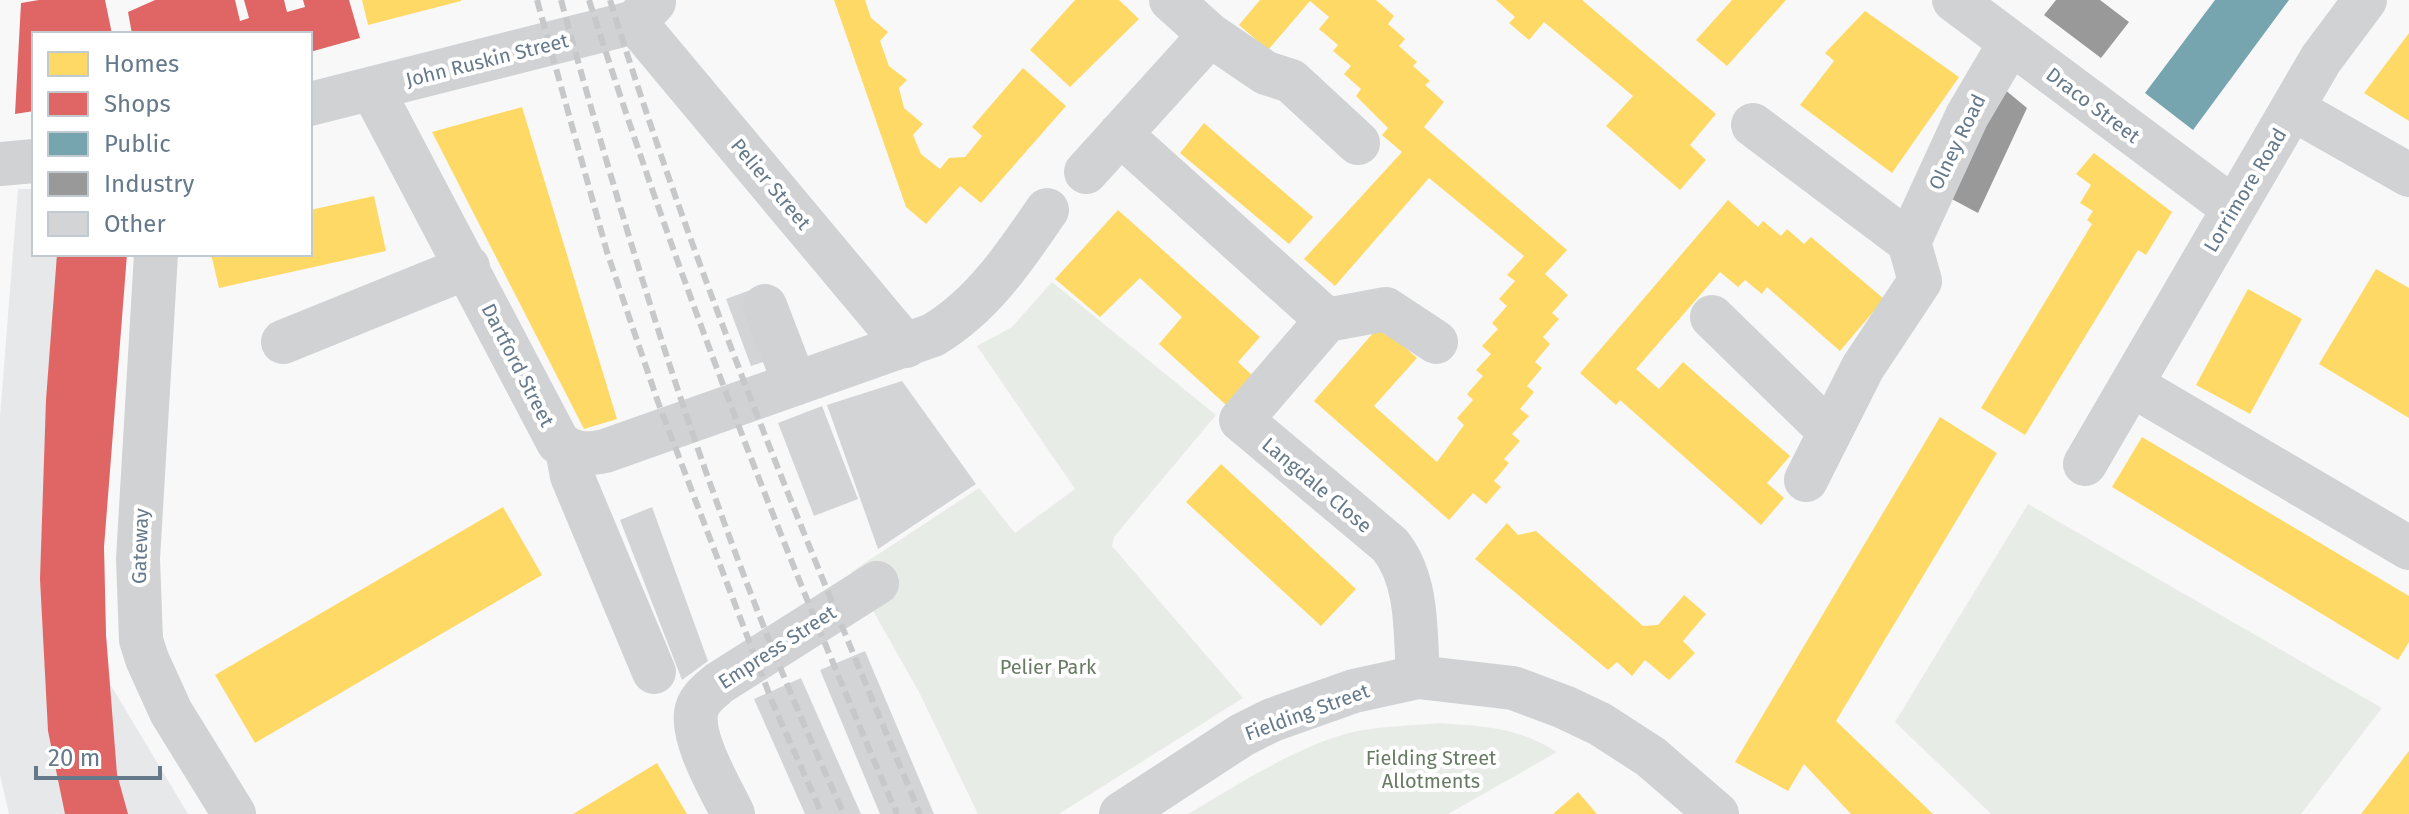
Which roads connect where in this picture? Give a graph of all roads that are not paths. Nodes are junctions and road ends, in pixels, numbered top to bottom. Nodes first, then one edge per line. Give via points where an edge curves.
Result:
1 (1954, 0) edge
2 (2365, 0) edge
3 (646, 11) edge
4 (1189, 11) edge
5 (2010, 43) junction
6 (372, 89) junction
7 (312, 104) edge
8 (2293, 109) junction
9 (1753, 125) dead end
10 (1120, 134) junction
11 (1358, 143) dead end
12 (32, 161) edge
13 (0, 164) edge
14 (1086, 172) dead end
15 (2409, 175) edge
16 (2233, 208) junction
17 (1047, 210) dead end
18 (1909, 242) junction
19 (156, 256) edge
20 (468, 267) junction
21 (765, 306) dead end
22 (1712, 317) dead end
23 (1327, 320) junction
24 (283, 342) dead end
25 (1436, 342) dead end
26 (906, 346) junction
27 (795, 384) junction
28 (2132, 385) junction
29 (1829, 431) junction
30 (567, 450) junction
31 (2085, 464) dead end
32 (1806, 480) dead end
33 (2409, 548) edge
34 (877, 583) dead end
35 (654, 672) dead end
36 (1418, 677) junction
37 (234, 814) edge
38 (733, 814) edge
39 (1121, 814) edge
40 (1717, 814) edge

1 - 5 street, Draco Street
2 - 8 street, Lorrimore Road via 2321,59
3 - 6 street, John Ruskin Street
3 - 26 street, Pelier Street
4 - 10 street
4 - 11 street via 1266,73 1291,81
5 - 16 street, Draco Street
5 - 18 street, Olney Road via 1967,116
6 - 7 street, John Ruskin Street
6 - 20 street, Dartford Street
8 - 15 street
8 - 16 street, Lorrimore Road
9 - 18 street
10 - 14 street
10 - 23 street
12 - 13 street
16 - 28 street, Lorrimore Road
17 - 26 street via 963,315
18 - 29 street via 1920,281 1863,367
19 - 37 street, Gateway via 138,559 141,640 171,712
20 - 24 street
20 - 30 street, Dartford Street via 558,442
21 - 27 street
22 - 29 street
23 - 25 street via 1386,309
23 - 36 street, Langdale Close via 1241,420 1399,557 1411,588
26 - 27 street
27 - 30 street via 605,451 581,455
28 - 31 street, Lorrimore Road
28 - 33 street
29 - 32 street
30 - 35 street, Dartford Street via 572,476
34 - 38 street, Empress Street via 719,683 701,700 696,712 699,734
36 - 39 street, Fielding Street via 1354,691 1272,720
36 - 40 street, Fielding Street via 1513,688 1564,707 1651,757

